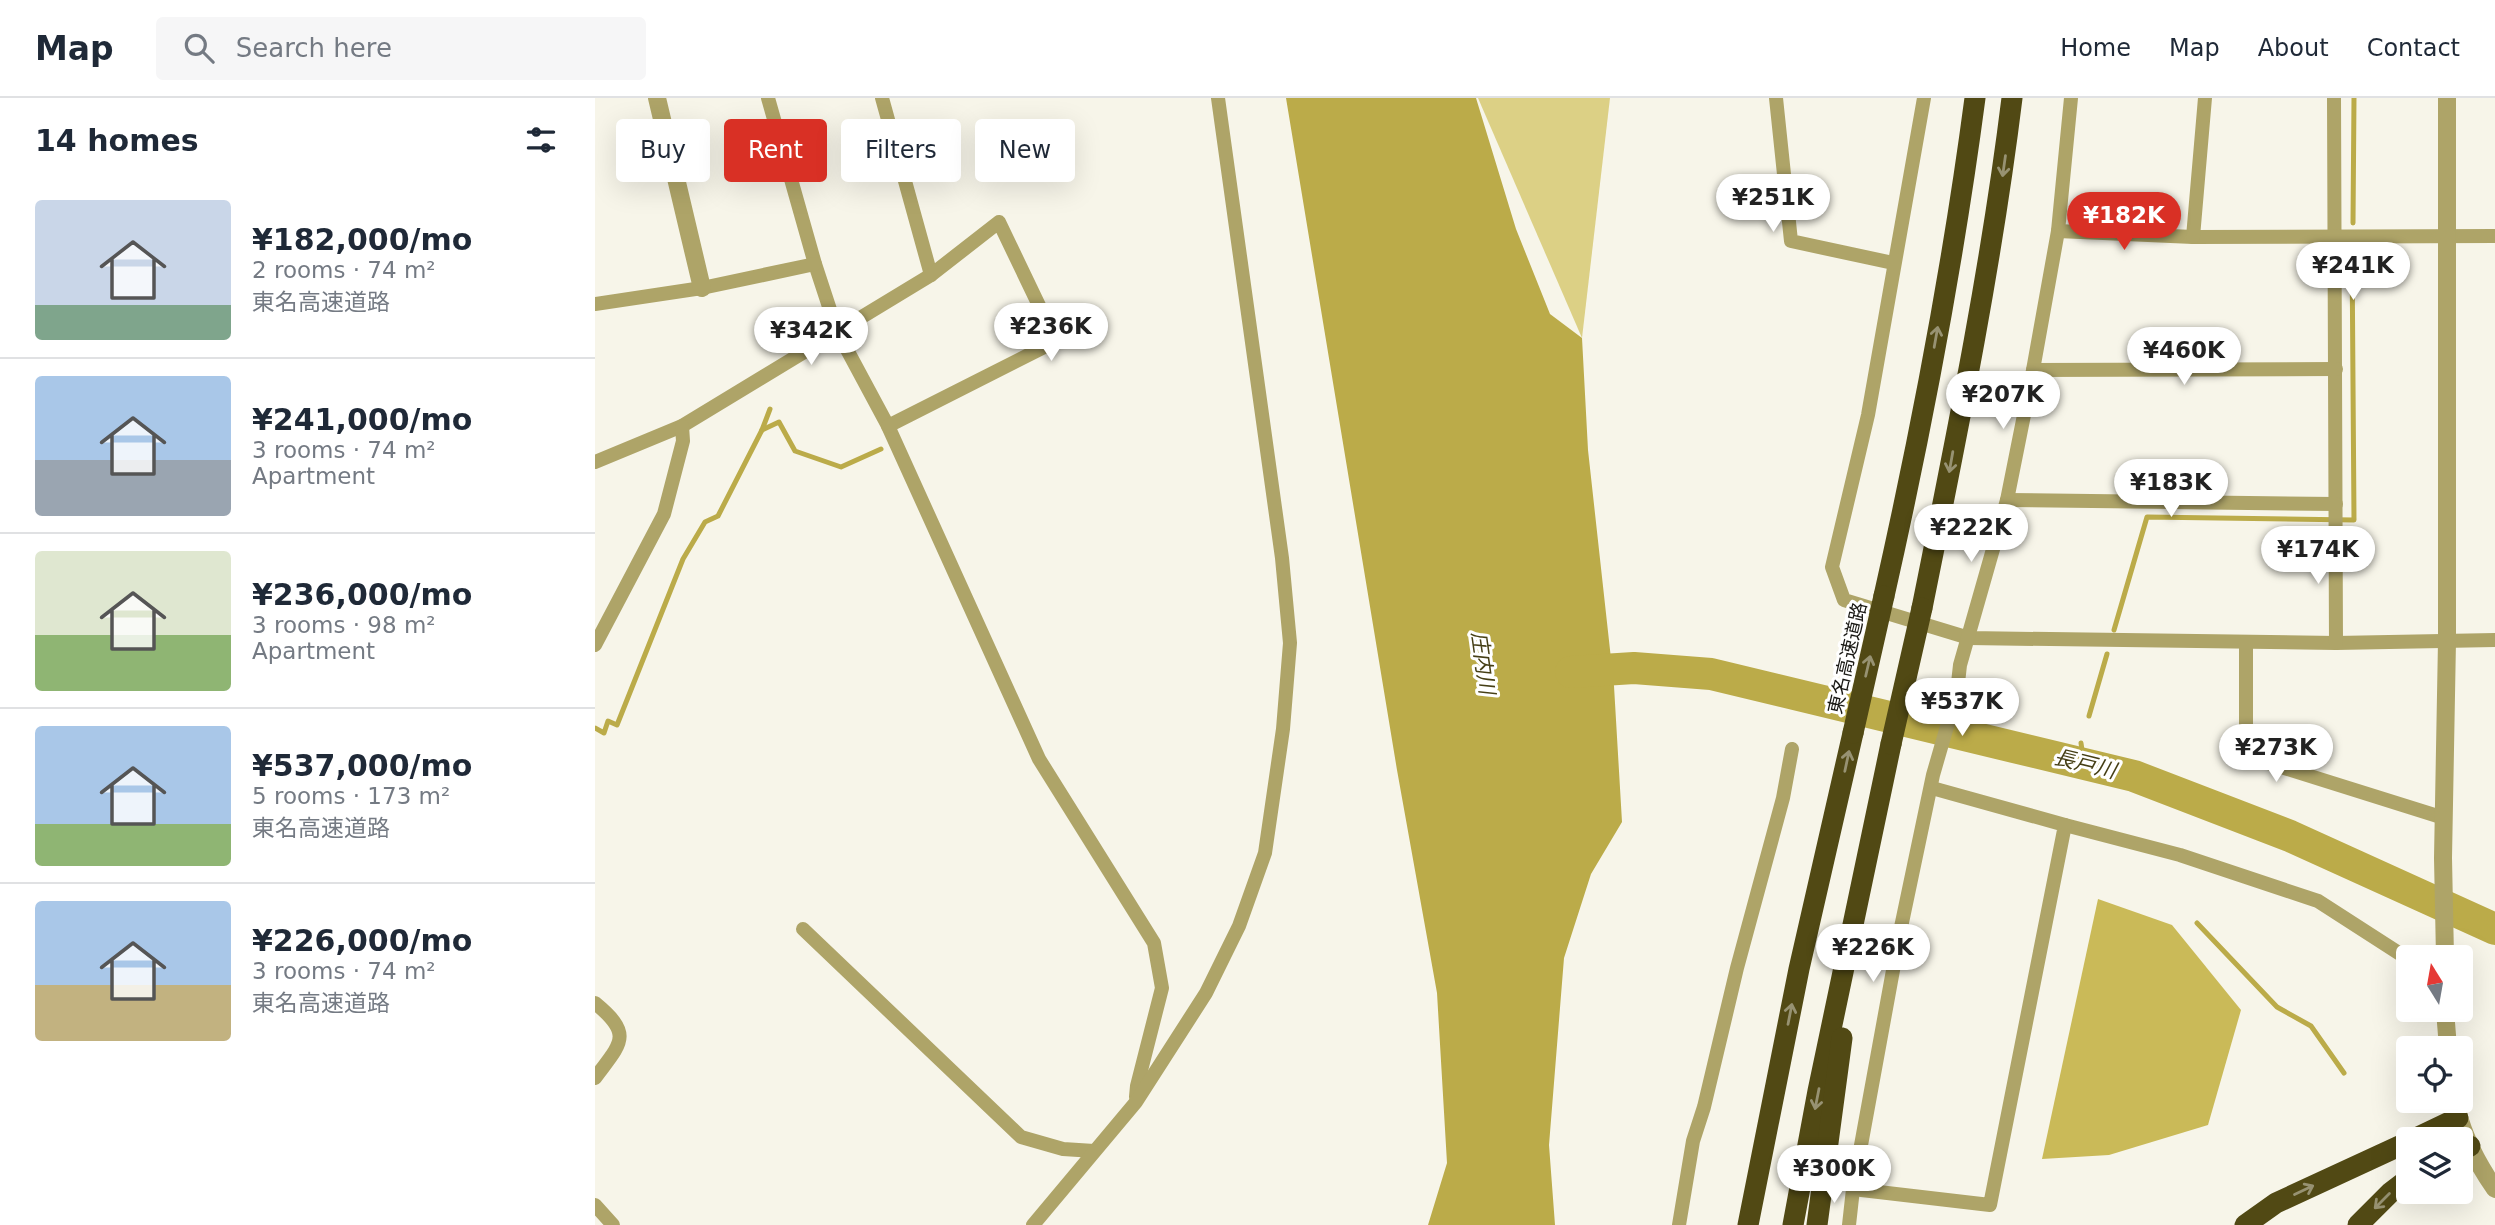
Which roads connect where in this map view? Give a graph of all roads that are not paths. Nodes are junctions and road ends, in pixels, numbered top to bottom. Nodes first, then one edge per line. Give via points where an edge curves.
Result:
1 (657, 98) edge
2 (768, 98) edge
3 (882, 98) edge
4 (1218, 98) edge
5 (1776, 98) edge
6 (1924, 98) edge
7 (1975, 98) edge
8 (2012, 98) edge
9 (2071, 98) edge
10 (2205, 98) edge
11 (2334, 98) edge
12 (2447, 98) edge
13 (2058, 231) junction
14 (2335, 236) junction
15 (2447, 236) junction
16 (2495, 236) edge
17 (2193, 237) junction
18 (1893, 263) junction
19 (815, 264) junction
20 (931, 275) junction
21 (702, 288) junction
22 (595, 304) edge
23 (837, 331) junction
24 (2336, 369) junction
25 (2033, 370) junction
26 (683, 426) junction
27 (888, 426) junction
28 (595, 462) edge
29 (2007, 500) junction
30 (2336, 506) junction
31 (1969, 638) junction
32 (2495, 640) edge
33 (2447, 641) junction
34 (2246, 642) junction
35 (2336, 643) junction
36 (595, 645) edge
37 (1792, 748) dead end
38 (1933, 781) junction
39 (1878, 800) junction
40 (2444, 818) junction
41 (2065, 825) junction
42 (803, 929) dead end
43 (2445, 945) edge
44 (2396, 951) edge
45 (595, 1003) edge
46 (595, 1078) edge
47 (1136, 1102) junction
48 (2451, 1113) edge
49 (2431, 1127) edge
50 (2396, 1148) edge
51 (1094, 1151) junction
52 (2473, 1159) edge
53 (2396, 1188) edge
54 (1853, 1189) junction
55 (2495, 1189) edge
56 (595, 1205) edge
57 (610, 1224) edge
58 (1033, 1225) edge
59 (1679, 1225) edge
60 (1746, 1225) edge
61 (1793, 1225) edge
62 (1817, 1225) edge
63 (1849, 1225) edge
64 (2245, 1225) edge
65 (2358, 1225) edge

1 - 21 street
2 - 19 street
3 - 20 street
4 - 47 street via 1282,558 1290,643 1283,729 1265,853 1239,926 1206,993
5 - 18 street via 1791,241
6 - 18 street
60 -> 7 highway, 東名高速道路, bridge via 1916,452
8 -> 39 highway, bridge via 1947,483
9 - 13 street
10 - 17 street
11 - 14 street
12 - 15 street
13 - 17 street
13 - 25 street
14 - 15 street
14 - 17 street
14 - 24 street
15 - 16 street
15 - 33 street
18 - 31 street via 1868,415 1832,567 1844,600
19 - 21 street
19 - 23 street
20 - 23 street
20 - 27 street via 999,222 1056,341
21 - 22 street
23 - 26 street
23 - 27 street
24 - 25 street
24 - 30 street
25 - 29 street
26 - 28 street
26 - 36 street via 664,514
27 - 47 street via 1039,759 1154,943 1162,988
29 - 30 street
29 - 31 street
30 - 35 street
31 - 34 street
31 - 38 street
32 - 33 street
33 - 35 street
33 - 40 street
34 - 35 street
34 - 40 street via 2246,756
37 - 59 street via 1693,1141
38 - 41 street
38 - 54 street
39 -> 61 highway
39 - 62 highway via 1863,874
40 - 43 street
41 - 44 street via 2180,855 2318,901
41 - 54 street via 1990,1205
42 - 51 street via 1021,1137 1063,1149
45 - 46 street via 615,1019 619,1032 618,1046
47 - 51 street
48 - 49 highway
64 -> 50 highway via 2276,1203
51 - 58 street
52 - 55 street
53 -> 65 highway
54 - 63 street
56 - 57 street

